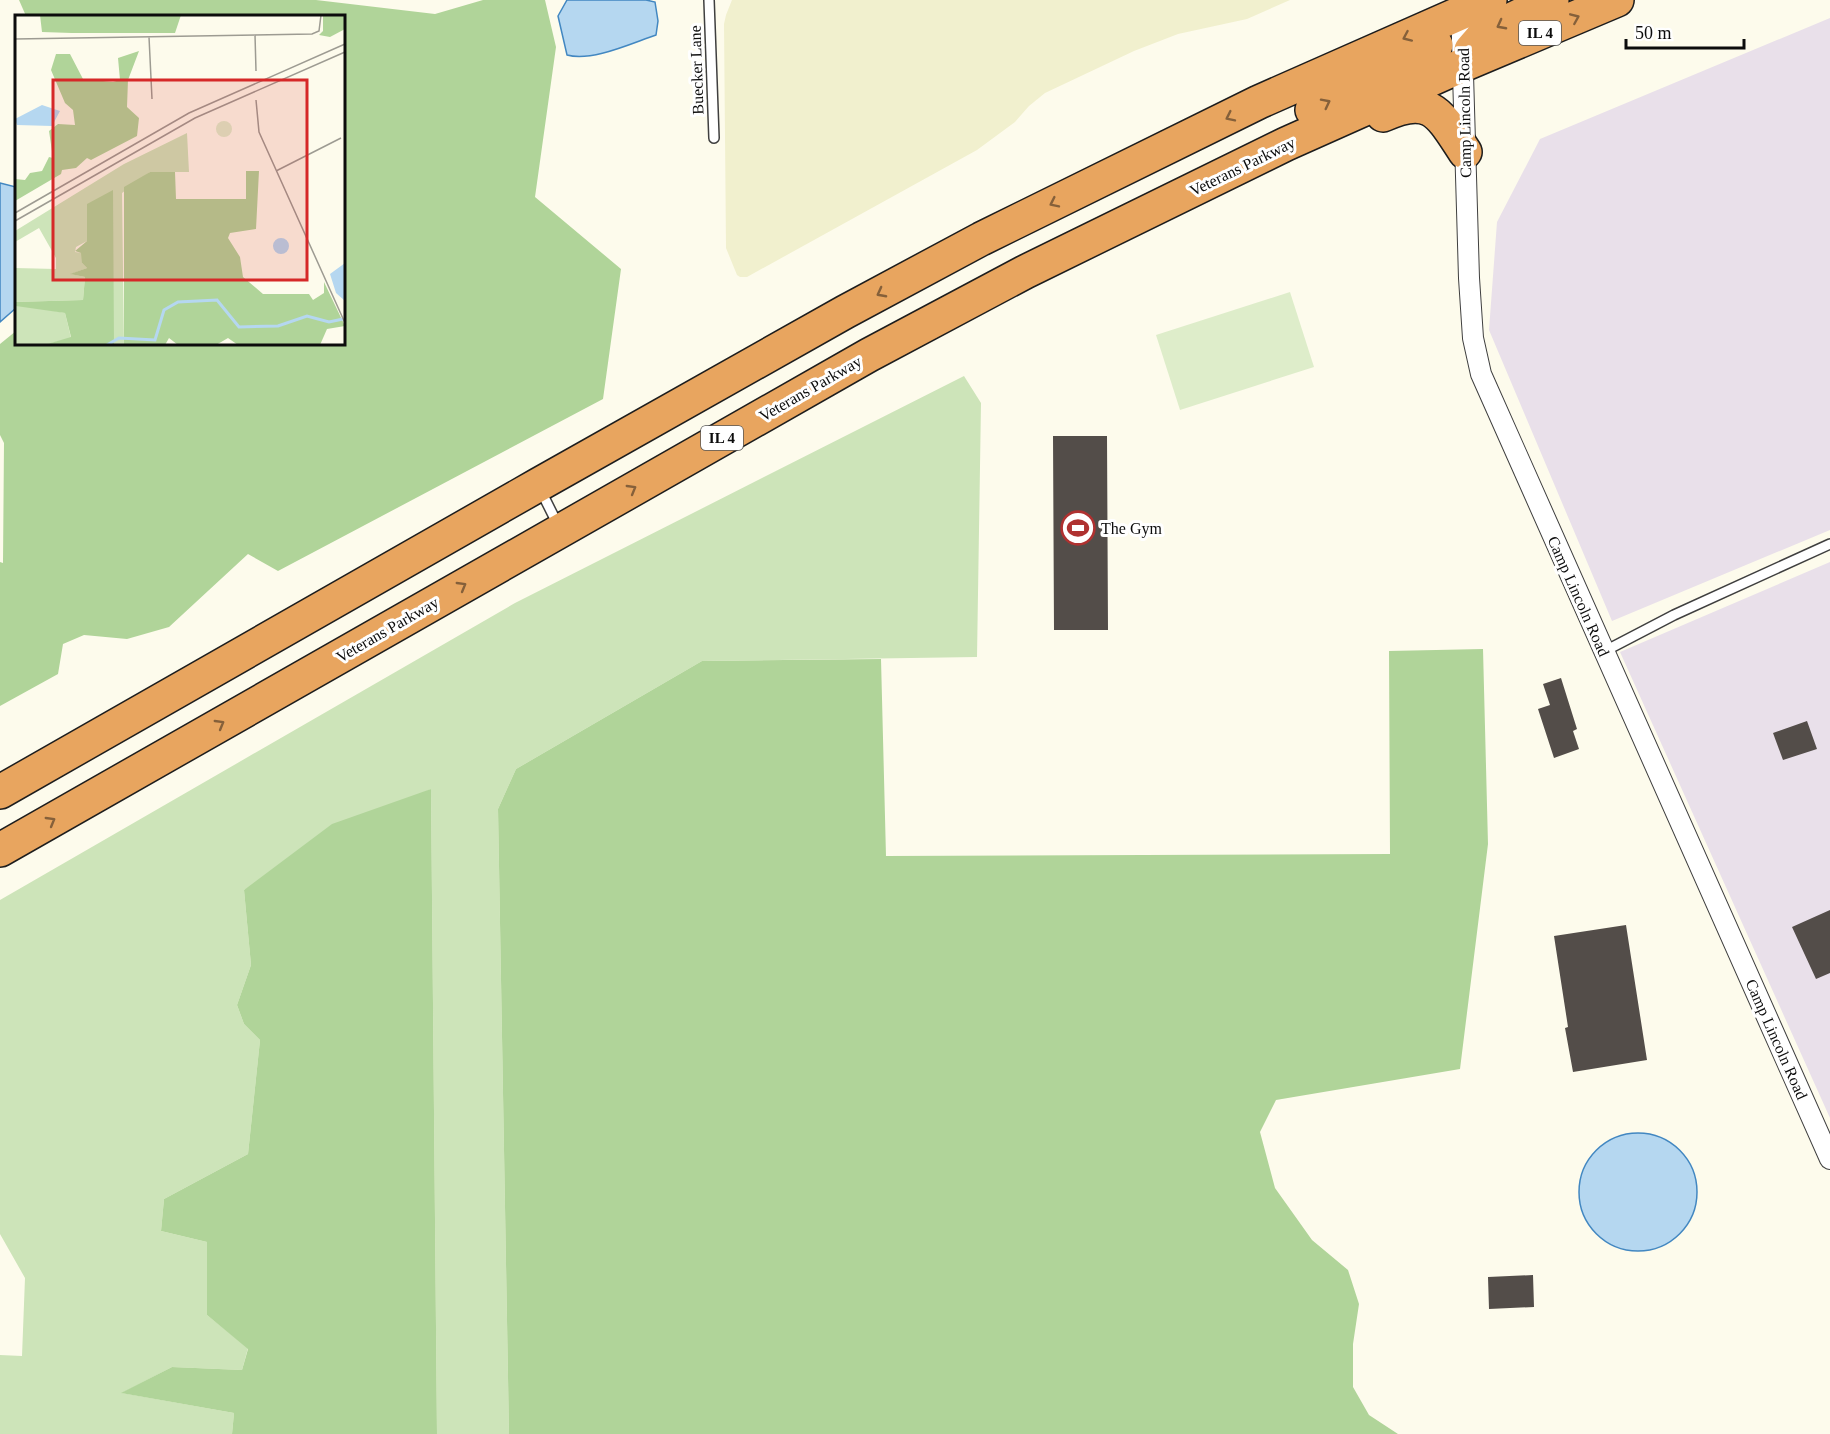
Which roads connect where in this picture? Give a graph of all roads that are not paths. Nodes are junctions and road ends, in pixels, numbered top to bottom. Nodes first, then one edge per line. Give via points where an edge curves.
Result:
1 (709, 0) edge
2 (1552, 0) edge
3 (1617, 0) edge
4 (1471, 4) edge
5 (1464, 65) junction
6 (714, 138) dead end
7 (1465, 152) junction
8 (1174, 199) junction
9 (1114, 228) junction
10 (538, 485) junction
11 (561, 530) junction
12 (1830, 544) edge
13 (1603, 652) junction
14 (0, 792) edge
15 (0, 850) edge
16 (1830, 1159) edge

1 - 6 lane, Buecker Lane
2 -> 5 highway via 1484,35
5 -> 3 highway, Veterans Parkway / IL 4
4 - 5 street, Camp Lincoln Road
9 -> 4 highway via 1136,204 1429,51
4 -> 10 highway via 1259,102 981,239
5 - 7 street, Camp Lincoln Road
5 - 8 highway, Veterans Parkway / IL 4
7 - 8 highway via 1435,111 1424,106 1404,106 1205,197
7 - 13 street, Camp Lincoln Road via 1468,278 1480,374
8 - 9 highway, Veterans Parkway / IL 4
11 -> 9 highway, Veterans Parkway / IL 4 via 869,355
10 - 11 lane
10 - 14 highway
15 -> 11 highway, Veterans Parkway / IL 4
12 - 13 lane
13 - 16 street, Camp Lincoln Road

